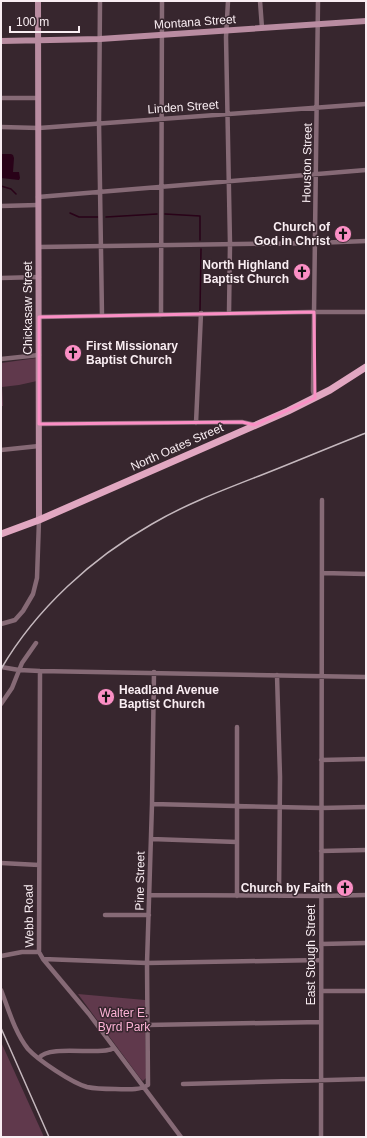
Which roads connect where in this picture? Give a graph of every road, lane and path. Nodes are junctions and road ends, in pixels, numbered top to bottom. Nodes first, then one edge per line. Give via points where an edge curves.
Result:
1 (38, 1) edge
2 (100, 1) edge
3 (162, 1) edge
4 (228, 1) edge
5 (260, 1) edge
6 (318, 1) edge
7 (366, 21) edge
8 (318, 25) junction
9 (262, 28) junction
10 (227, 30) junction
11 (162, 35) junction
12 (100, 39) junction
13 (1, 41) edge
14 (38, 41) junction
15 (1, 98) edge
16 (38, 98) junction
17 (366, 104) edge
18 (317, 108) junction
19 (227, 114) junction
20 (161, 119) junction
21 (99, 123) junction
22 (1, 128) edge
23 (38, 128) junction
24 (366, 170) edge
25 (316, 174) junction
26 (228, 182) junction
27 (161, 188) junction
28 (100, 193) junction
29 (38, 198) junction
30 (38, 205) junction
31 (1, 206) edge
32 (366, 241) edge
33 (316, 243) junction
34 (230, 244) junction
35 (161, 245) junction
36 (102, 246) junction
37 (39, 247) junction
38 (39, 277) junction
39 (1, 278) edge
40 (314, 312) junction
41 (366, 312) edge
42 (201, 313) junction
43 (229, 313) junction
44 (161, 314) junction
45 (102, 316) junction
46 (39, 317) junction
47 (39, 355) junction
48 (1, 359) edge
49 (366, 367) edge
50 (366, 370) edge
51 (358, 372) junction
52 (315, 398) junction
53 (196, 423) junction
54 (39, 424) junction
55 (255, 425) junction
56 (39, 446) junction
57 (1, 450) edge
58 (322, 500) dead end
59 (39, 520) junction
60 (1, 534) edge
61 (322, 574) junction
62 (366, 574) edge
63 (1, 624) edge
64 (36, 643) dead end
65 (1, 668) edge
66 (19, 670) junction
67 (40, 671) junction
68 (154, 672) junction
69 (277, 675) junction
70 (322, 676) junction
71 (366, 677) edge
72 (1, 704) edge
73 (237, 727) dead end
74 (366, 759) edge
75 (321, 760) junction
76 (152, 804) junction
77 (237, 806) junction
78 (279, 807) junction
79 (366, 807) edge
80 (321, 808) junction
81 (151, 839) junction
82 (237, 842) junction
83 (366, 850) edge
84 (321, 851) junction
85 (1, 863) edge
86 (39, 865) junction
87 (149, 895) junction
88 (366, 895) edge
89 (237, 896) junction
90 (279, 896) junction
91 (321, 896) junction
92 (105, 915) dead end
93 (149, 915) junction
94 (366, 943) edge
95 (321, 944) junction
96 (39, 952) junction
97 (1, 956) edge
98 (43, 959) junction
99 (321, 960) junction
100 (147, 963) junction
101 (1, 990) edge
102 (321, 991) junction
103 (366, 991) edge
104 (321, 1022) junction
105 (147, 1025) junction
106 (114, 1048) junction
107 (39, 1058) junction
108 (366, 1079) edge
109 (321, 1080) junction
110 (183, 1084) dead end
111 (144, 1088) junction
112 (181, 1137) edge
113 (321, 1137) edge

1 - 14 street, Chickasaw Street
2 - 12 street
3 - 11 street
4 - 10 street
5 - 9 street
6 - 8 street, Houston Street
7 - 8 street, Montana Street
8 - 9 street, Montana Street
8 - 18 street, Houston Street
9 - 10 street, Montana Street
10 - 11 street, Montana Street
10 - 19 street
11 - 12 street, Montana Street
11 - 20 street
12 - 14 street, Montana Street
12 - 21 street
13 - 14 street, Montana Street
14 - 16 street, Chickasaw Street
15 - 16 street
16 - 23 street, Chickasaw Street
17 - 18 street, Linden Street
18 - 19 street, Linden Street
18 - 25 street, Houston Street
19 - 20 street, Linden Street
19 - 26 street
20 - 21 street, Linden Street
20 - 27 street
21 - 23 street, Linden Street
21 - 28 street
22 - 23 street, Linden Street
23 - 29 street, Chickasaw Street
24 - 25 street
25 - 26 street
25 - 33 street, Houston Street
26 - 27 street
26 - 34 street
27 - 28 street
27 - 35 street
28 - 29 street
28 - 36 street
29 - 30 street, Chickasaw Street
30 - 31 street
30 - 37 street, Chickasaw Street
32 - 33 street
33 - 34 street
33 - 40 street, Houston Street
34 - 35 street
34 - 43 street
35 - 36 street
35 - 44 street
36 - 37 street
36 - 45 street
37 - 38 street, Chickasaw Street
38 - 39 street
38 - 46 street, Chickasaw Street
40 - 41 street
40 - 43 street
40 - 52 street, Houston Street
42 - 43 street
42 - 44 street
42 - 53 street
44 - 45 street
45 - 46 street
46 - 47 street, Chickasaw Street
47 - 48 street
47 - 54 street, Chickasaw Street
49 - 51 main road, North Oates Street
50 - 51 main road
51 - 52 main road, North Oates Street
52 - 55 main road, North Oates Street
53 - 54 street
53 - 55 street via 242,422
54 - 56 street, Chickasaw Street
55 - 59 main road, North Oates Street
56 - 57 street
56 - 59 street, Chickasaw Street
58 - 61 street, East Stough Street
59 - 60 main road, North Oates Street
59 - 63 street, Chickasaw Street via 37,578 33,594 15,620
61 - 62 street
61 - 70 street, East Stough Street
64 - 66 street
65 - 66 street
66 - 67 street
66 - 72 street via 12,688
67 - 68 street
67 - 86 street, Webb Road
68 - 69 street
68 - 76 street, Pine Street
69 - 70 street
69 - 78 street
70 - 71 street
70 - 75 street, East Stough Street
73 - 77 street
74 - 75 street
75 - 80 street, East Stough Street
76 - 77 street
76 - 81 street, Pine Street
77 - 78 street
77 - 82 street
78 - 80 street
78 - 90 street
79 - 80 street
80 - 84 street, East Stough Street
81 - 82 street
81 - 87 street, Pine Street
82 - 89 street
83 - 84 street
84 - 91 street, East Stough Street
85 - 86 street
86 - 96 street, Webb Road
87 - 89 street
87 - 93 street, Pine Street
88 - 91 street
89 - 90 street
90 - 91 street
91 - 95 street, East Stough Street
92 - 93 street
93 - 100 street, Pine Street
94 - 95 street
95 - 99 street, East Stough Street
96 - 97 street
96 - 98 street, Webb Road
98 - 100 street
98 - 106 street, Webb Road
99 - 100 street
99 - 102 street, East Stough Street
100 - 105 street, Pine Street
101 - 107 street via 19,1035
102 - 103 street
102 - 104 street, East Stough Street
104 - 105 street
104 - 109 street, East Stough Street
105 - 111 street, Pine Street via 148,1085
106 - 107 street via 48,1052
106 - 111 street, Webb Road
107 - 111 street via 73,1082 86,1087
108 - 109 street
109 - 110 street
109 - 113 street, East Stough Street
111 - 112 street, Webb Road

